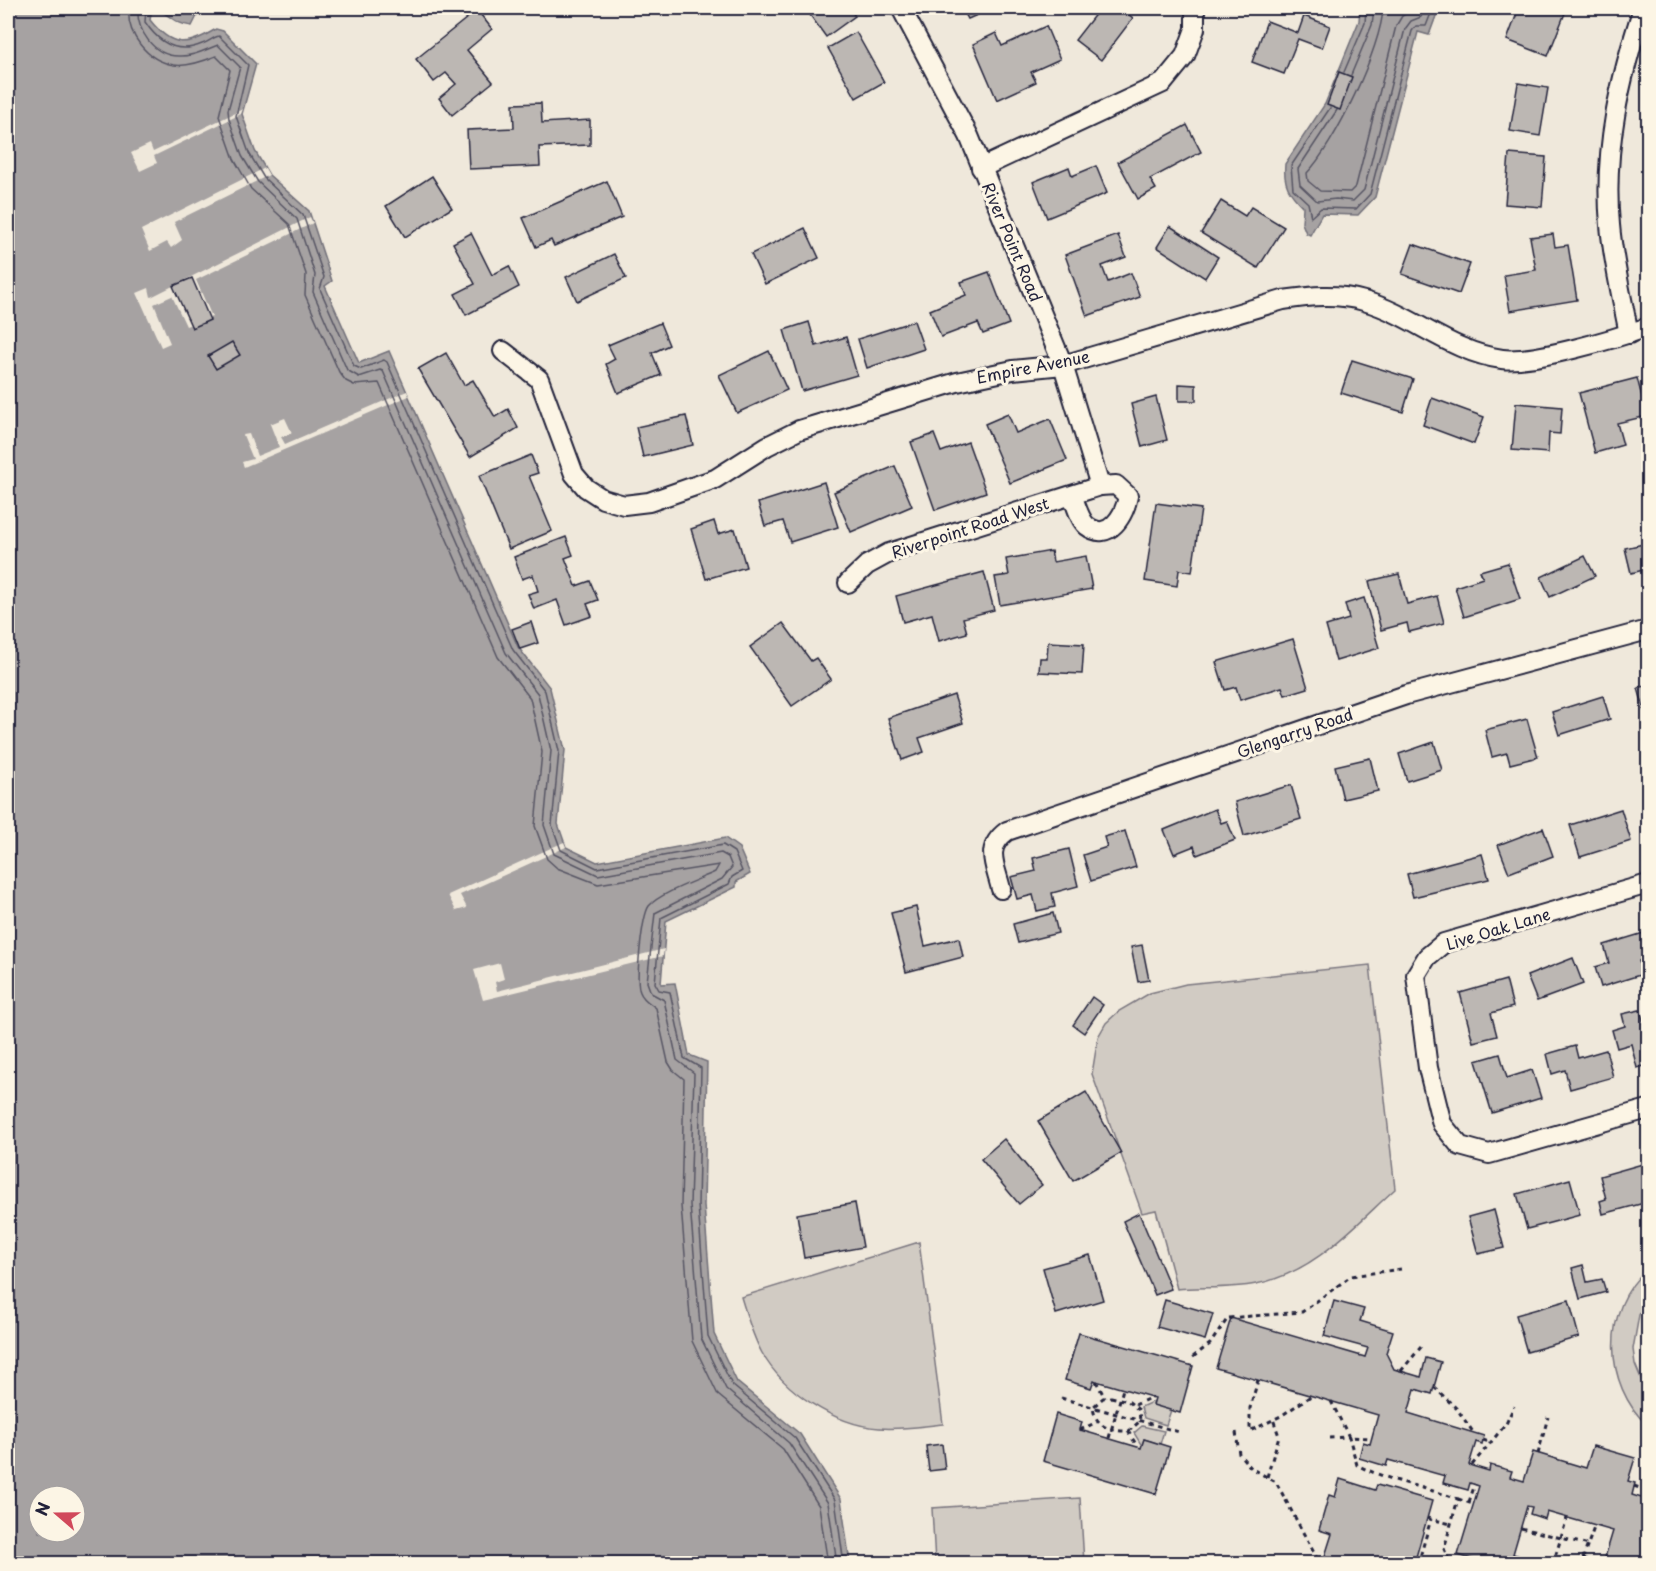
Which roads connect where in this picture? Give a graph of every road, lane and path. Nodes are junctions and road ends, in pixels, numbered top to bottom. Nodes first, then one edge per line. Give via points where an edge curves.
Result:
1 (902, 8) edge
2 (1195, 8) edge
3 (1643, 8) edge
4 (981, 168) junction
5 (1648, 327) edge
6 (1629, 334) junction
7 (503, 351) dead end
8 (1063, 365) junction
9 (1100, 486) junction
10 (1072, 495) junction
11 (848, 583) dead end
12 (1648, 630) edge
13 (1648, 884) edge
14 (1001, 889) dead end
15 (1648, 1109) edge
16 (1401, 1269) dead end
17 (1420, 1347) dead end
18 (1192, 1357) dead end
19 (1401, 1371) dead end
20 (1258, 1380) dead end
21 (1096, 1381) dead end
22 (1434, 1387) dead end
23 (1123, 1389) dead end
24 (1311, 1396) dead end
25 (1152, 1397) dead end
26 (1061, 1398) dead end
27 (1105, 1398) junction
28 (1121, 1398) junction
29 (1331, 1401) dead end
30 (1135, 1406) junction
31 (1514, 1406) dead end
32 (1093, 1407) junction
33 (1116, 1414) junction
34 (1548, 1417) dead end
35 (1273, 1419) junction
36 (1140, 1421) junction
37 (1097, 1422) junction
38 (1080, 1430) dead end
39 (1112, 1431) junction
40 (1128, 1431) junction
41 (1179, 1432) dead end
42 (1236, 1432) dead end
43 (1473, 1432) dead end
44 (1349, 1437) junction
45 (1109, 1438) dead end
46 (1329, 1438) dead end
47 (1371, 1438) dead end
48 (1483, 1440) dead end
49 (1492, 1443) junction
50 (1137, 1446) dead end
51 (1538, 1454) dead end
52 (1472, 1465) dead end
53 (1267, 1477) junction
54 (1475, 1484) dead end
55 (1634, 1486) dead end
56 (1648, 1491) edge
57 (1458, 1499) junction
58 (1567, 1518) dead end
59 (1451, 1524) junction
60 (1595, 1526) dead end
61 (1521, 1528) dead end
62 (1560, 1540) junction
63 (1589, 1545) junction
64 (1583, 1558) junction
65 (1320, 1563) edge
66 (1418, 1563) edge
67 (1451, 1563) edge
68 (1553, 1563) edge
69 (1575, 1563) edge
70 (1590, 1563) edge

1 - 4 street, River Point Road via 969,136
2 - 4 street via 1195,29 1185,56 1163,83
3 - 6 street via 1619,93 1608,180 1610,226
4 - 8 street, River Point Road
5 - 6 street, Empire Avenue
6 - 8 street, Empire Avenue via 1505,360 1459,348 1364,301 1312,296 1283,300
7 - 8 street, Empire Avenue via 539,379 574,474 603,499 624,505 648,502 715,479 799,430 957,382
8 - 9 street, River Point Road
9 - 10 street, Riverpoint Road West
9 - 10 street via 1116,485 1128,496 1126,510 1117,524 1104,529 1094,530 1085,525
10 - 11 street, Riverpoint Road West via 889,553 867,565
12 - 14 street, Glengarry Road via 1406,695 1007,831 996,839 992,849
13 - 15 street, Live Oak Lane via 1444,943 1416,975 1428,1068 1442,1124 1460,1146 1489,1154
16 - 18 path via 1351,1276 1302,1312 1228,1318 1210,1344
17 - 19 path
20 - 35 path via 1250,1408 1250,1431
21 - 27 path
22 - 43 path
23 - 28 path
24 - 35 path
25 - 30 path
26 - 32 path
27 - 28 path
27 - 32 path
28 - 30 path
28 - 33 path
29 - 44 path
30 - 36 path
31 - 49 path
32 - 33 path
32 - 37 path
33 - 36 path
33 - 39 path
34 - 51 path
35 - 53 path via 1279,1436
36 - 40 path
36 - 41 path
37 - 38 path
37 - 39 path
39 - 40 path
39 - 45 path
40 - 50 path
42 - 53 path via 1239,1454 1252,1469
44 - 46 path
44 - 47 path
44 - 57 path via 1357,1465
48 - 49 path
49 - 52 path
53 - 65 path via 1276,1482
54 - 57 path via 1471,1503
55 - 56 path
57 - 59 path
58 - 62 path
59 - 66 path via 1429,1518
59 - 67 path via 1444,1549
60 - 63 path
61 - 62 path
62 - 63 path
62 - 68 path
63 - 64 path
64 - 69 path
64 - 70 path

